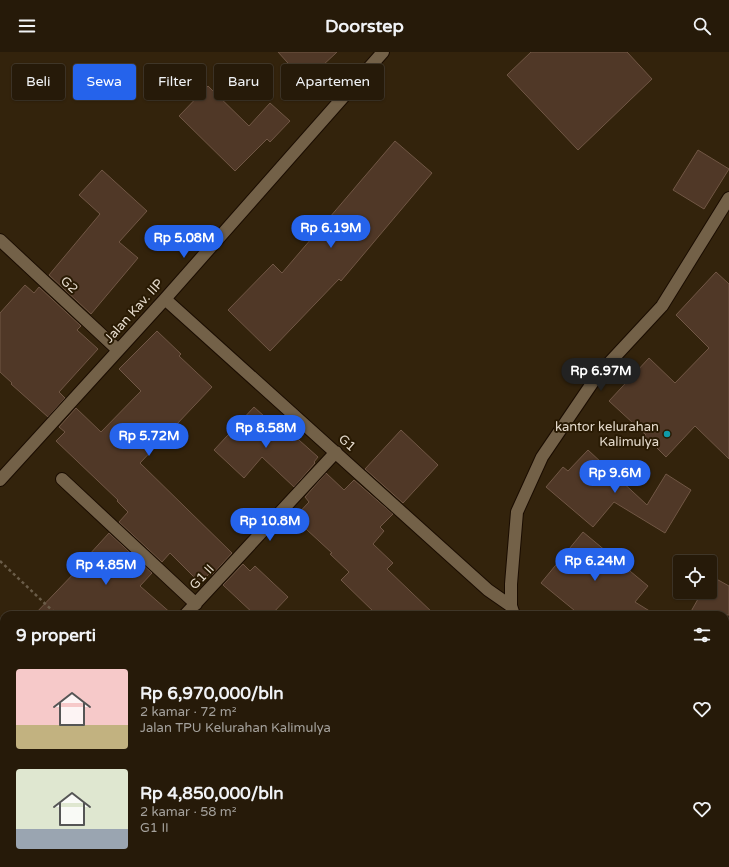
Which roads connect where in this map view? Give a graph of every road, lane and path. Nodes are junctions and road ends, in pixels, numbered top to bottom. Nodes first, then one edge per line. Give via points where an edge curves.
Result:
1 (384, 52) edge
2 (729, 198) edge
3 (0, 240) edge
4 (165, 298) junction
5 (118, 350) junction
6 (336, 452) junction
7 (62, 479) dead end
8 (0, 480) edge
9 (0, 561) edge
10 (196, 604) junction
11 (53, 611) edge
12 (189, 611) edge
13 (512, 611) edge

1 - 4 street, Jalan Kav. IIP
2 - 13 street via 662,306 597,376 542,457 518,512 511,584
3 - 5 street, G2
4 - 5 street, Jalan Kav. IIP
4 - 6 street, G1
5 - 8 street, Jalan Kav. IIP
6 - 10 street, G1 II
6 - 13 street, G1
7 - 10 street
9 - 11 path
10 - 12 street, G1 II

